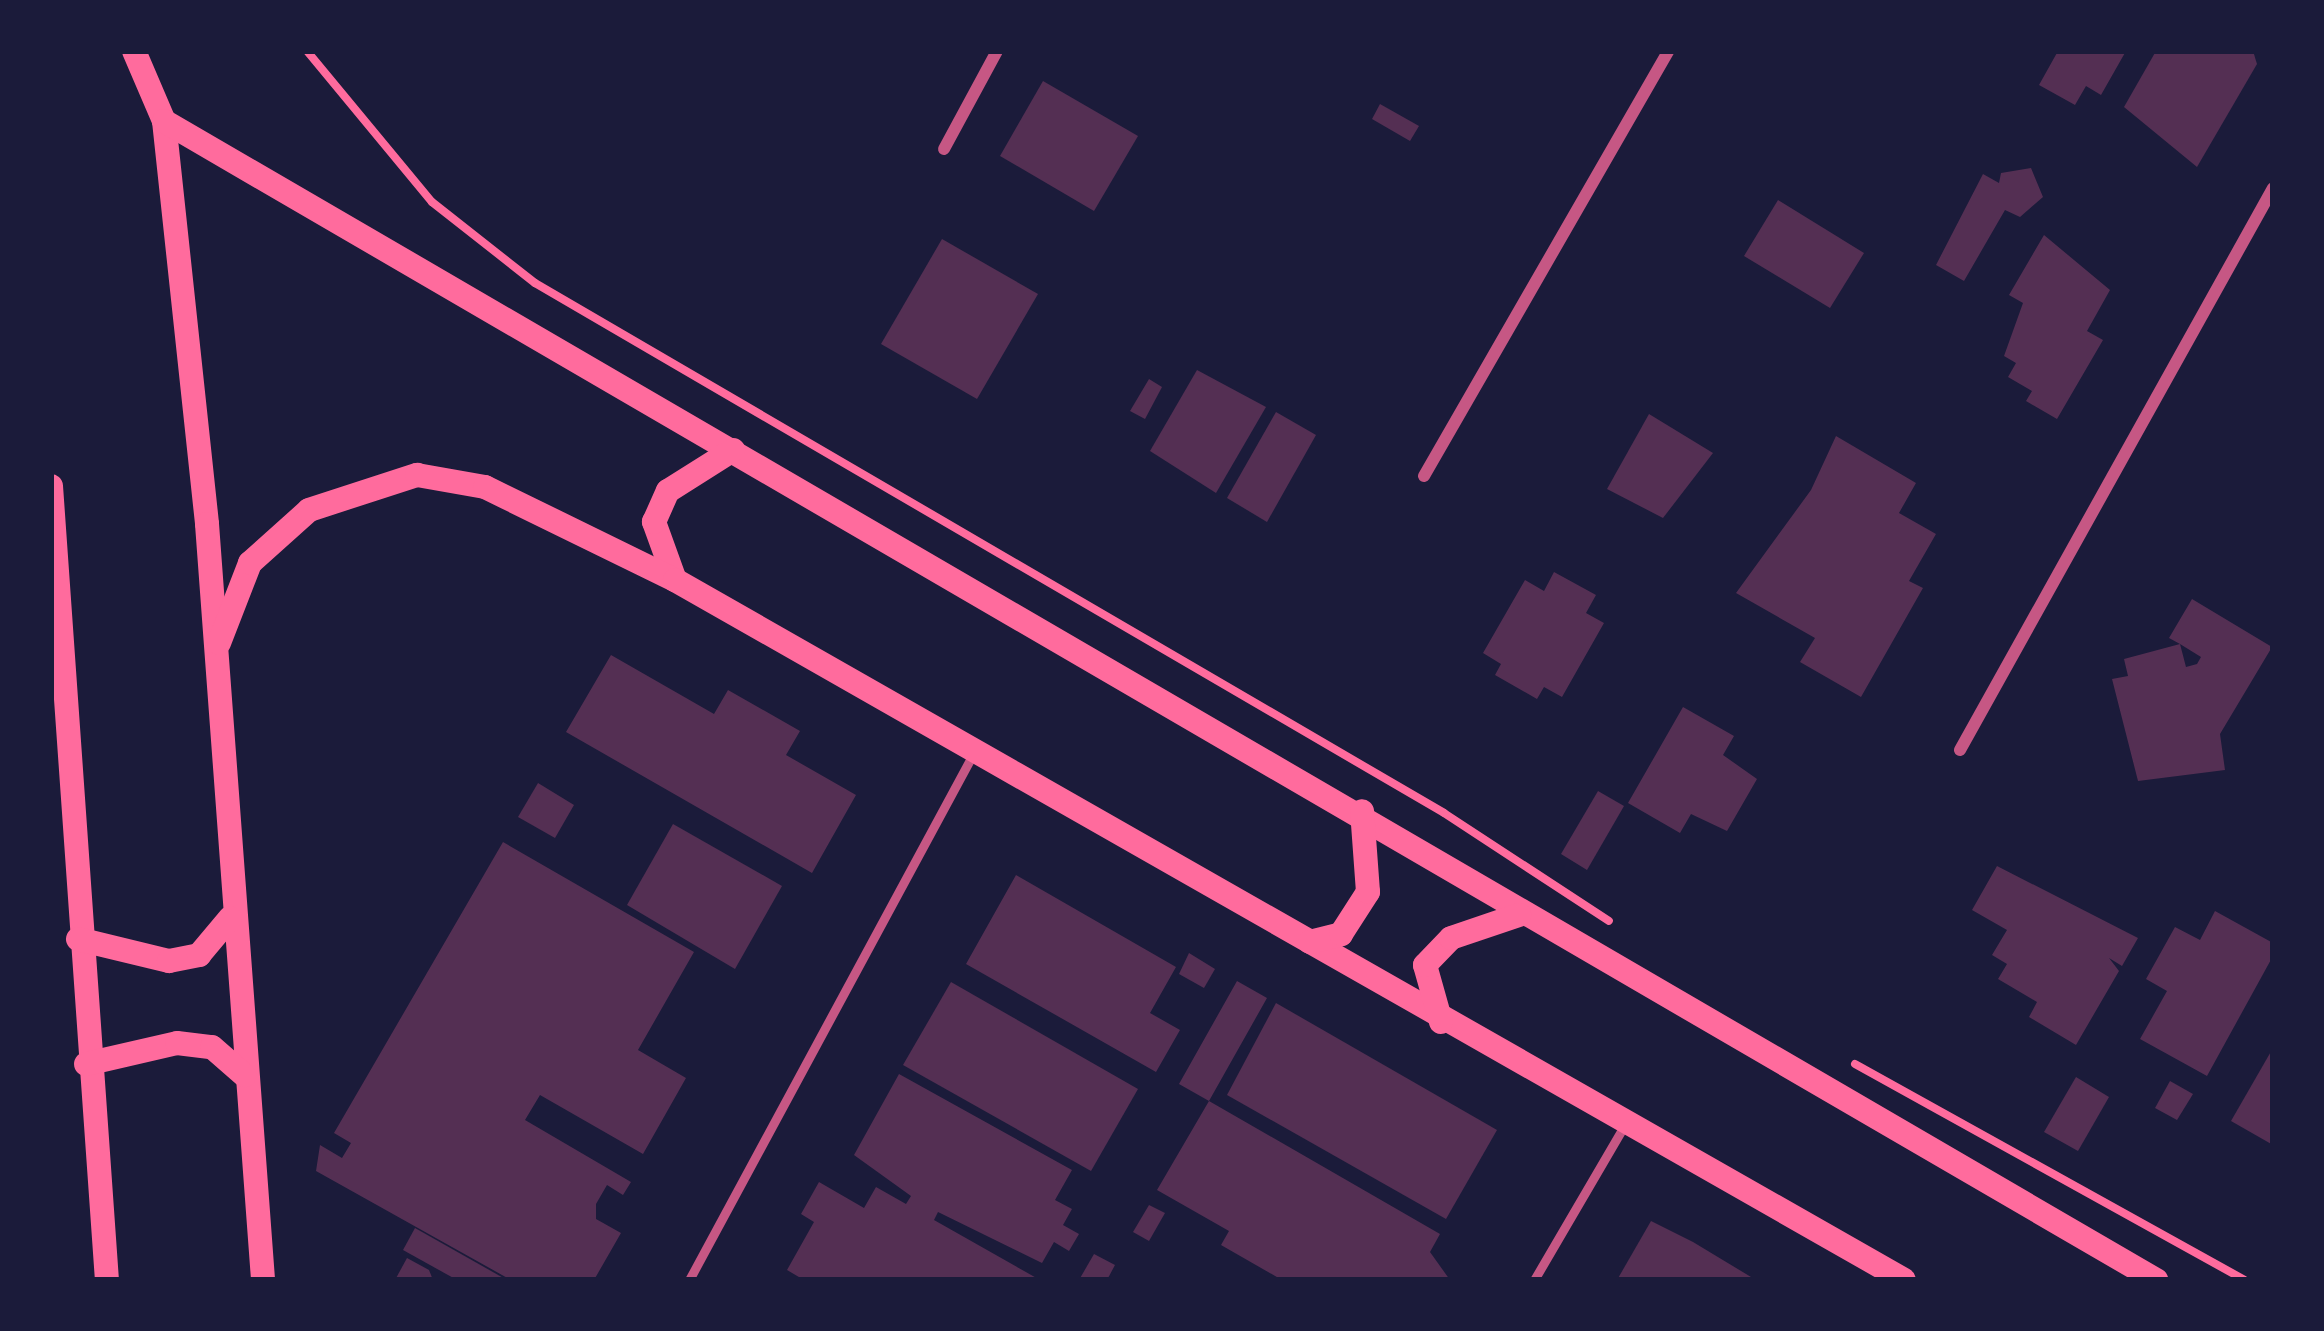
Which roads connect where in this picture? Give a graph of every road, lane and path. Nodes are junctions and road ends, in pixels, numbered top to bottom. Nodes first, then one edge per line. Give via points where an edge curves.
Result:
1 (134, 51) edge
2 (307, 51) edge
3 (997, 51) edge
4 (1668, 51) edge
5 (164, 122) junction
6 (944, 149) dead end
7 (2273, 188) edge
8 (733, 450) junction
9 (1424, 476) dead end
10 (51, 486) edge
11 (675, 580) junction
12 (219, 643) junction
13 (1960, 749) dead end
14 (972, 756) junction
15 (1362, 812) junction
16 (1519, 915) junction
17 (230, 918) junction
18 (1614, 924) dead end
19 (78, 939) junction
20 (1310, 942) junction
21 (1441, 1022) junction
22 (1833, 1052) dead end
23 (86, 1064) junction
24 (244, 1075) junction
25 (1626, 1122) junction
26 (107, 1280) edge
27 (263, 1280) edge
28 (689, 1280) edge
29 (1534, 1280) edge
30 (1904, 1280) edge
31 (2156, 1280) edge
32 (2244, 1280) edge

1 - 5 main road
2 - 18 path via 432,202 535,283 1424,801
3 - 6 street
4 - 9 street
5 - 8 main road
5 - 12 main road
7 - 13 street
8 - 11 main road via 668,491 653,522
8 - 15 main road
10 - 19 main road
11 - 12 main road via 485,487 417,475 362,484 276,535 250,563
11 - 14 main road
12 - 17 main road
14 - 20 main road
14 - 28 lane
15 - 16 main road
15 - 20 main road via 1368,892 1341,934
16 - 21 main road via 1451,938 1425,965
16 - 31 main road
17 - 19 main road via 199,955 169,961
17 - 24 main road
19 - 23 main road
20 - 21 main road
21 - 25 main road
22 - 32 path
23 - 24 main road via 177,1043 212,1047
23 - 26 main road
24 - 27 main road
25 - 29 lane
25 - 30 main road

